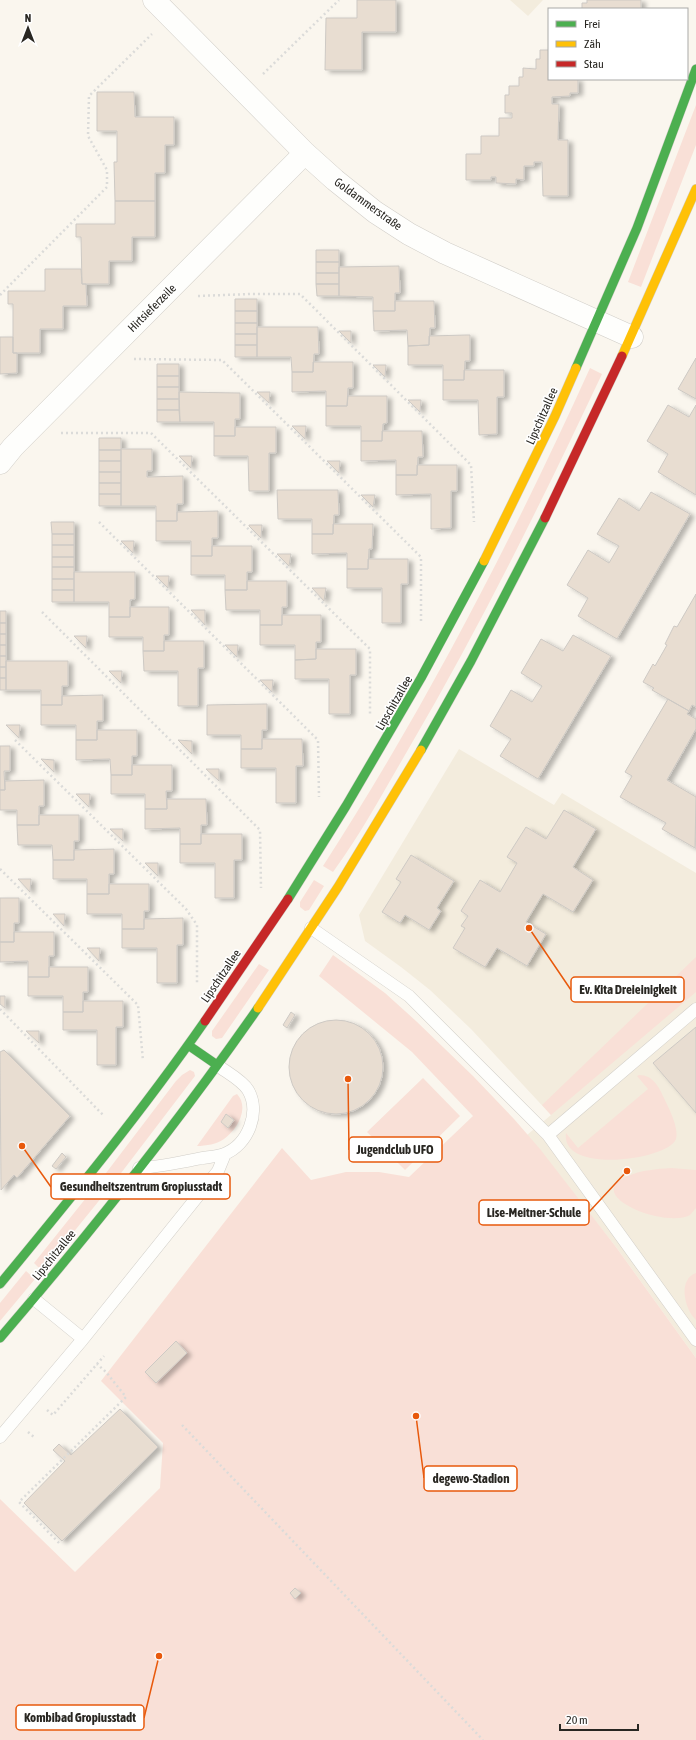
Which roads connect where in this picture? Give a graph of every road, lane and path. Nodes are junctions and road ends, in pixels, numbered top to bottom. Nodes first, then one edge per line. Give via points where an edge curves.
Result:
1 (154, 0) edge
2 (338, 0) edge
3 (153, 34) dead end
4 (696, 69) edge
5 (263, 74) dead end
6 (305, 153) junction
7 (696, 190) edge
8 (0, 295) edge
9 (197, 296) dead end
10 (598, 321) junction
11 (632, 337) junction
12 (134, 359) dead end
13 (61, 433) dead end
14 (0, 462) edge
15 (99, 522) dead end
16 (474, 523) dead end
17 (42, 612) dead end
18 (421, 622) dead end
19 (370, 715) dead end
20 (15, 740) dead end
21 (319, 796) dead end
22 (0, 869) edge
23 (261, 888) dead end
24 (308, 926) junction
25 (197, 984) dead end
26 (0, 1009) edge
27 (696, 1009) edge
28 (188, 1045) junction
29 (143, 1061) dead end
30 (217, 1066) junction
31 (103, 1115) dead end
32 (548, 1135) junction
33 (225, 1154) junction
34 (139, 1168) junction
35 (0, 1284) edge
36 (34, 1299) junction
37 (0, 1338) edge
38 (83, 1339) junction
39 (696, 1340) edge
40 (104, 1356) dead end
41 (97, 1364) junction
42 (33, 1398) junction
43 (182, 1425) dead end
44 (0, 1437) edge
45 (59, 1543) dead end
46 (484, 1740) edge

1 - 6 street, Goldammerstraße
2 - 5 path
3 - 8 path via 89,96 88,136 107,170 107,186
4 - 10 street, Lipschitzallee via 617,278
6 - 10 street, Goldammerstraße via 369,208 409,234 452,256
6 - 14 street, Hirtsieferzeile
7 - 11 street, Lipschitzallee
9 - 16 path via 300,294 471,465
10 - 11 street, Goldammerstraße
10 - 28 street, Lipschitzallee via 539,451 448,631 392,730 284,911
11 - 24 street, Lipschitzallee via 534,542 485,635 413,763
12 - 18 path via 222,360 421,557
13 - 19 path via 151,433 370,649
15 - 21 path via 318,740
17 - 23 path via 260,830
20 - 25 path via 186,909 197,925
22 - 29 path via 138,1005
24 - 30 street, Lipschitzallee
24 - 32 lane via 409,996
26 - 31 path
27 - 32 lane
28 - 30 street
28 - 35 street, Lipschitzallee via 74,1195
30 - 33 lane via 248,1089 252,1100 252,1122 248,1133 238,1145
30 - 34 street, Lipschitzallee
32 - 39 lane
33 - 34 lane
33 - 38 lane via 218,1171
34 - 36 street, Lipschitzallee
36 - 37 street, Lipschitzallee
36 - 38 lane
38 - 42 lane
40 - 41 path
41 - 42 path via 53,1415
41 - 45 path via 126,1398 19,1502
42 - 44 lane
43 - 46 path

